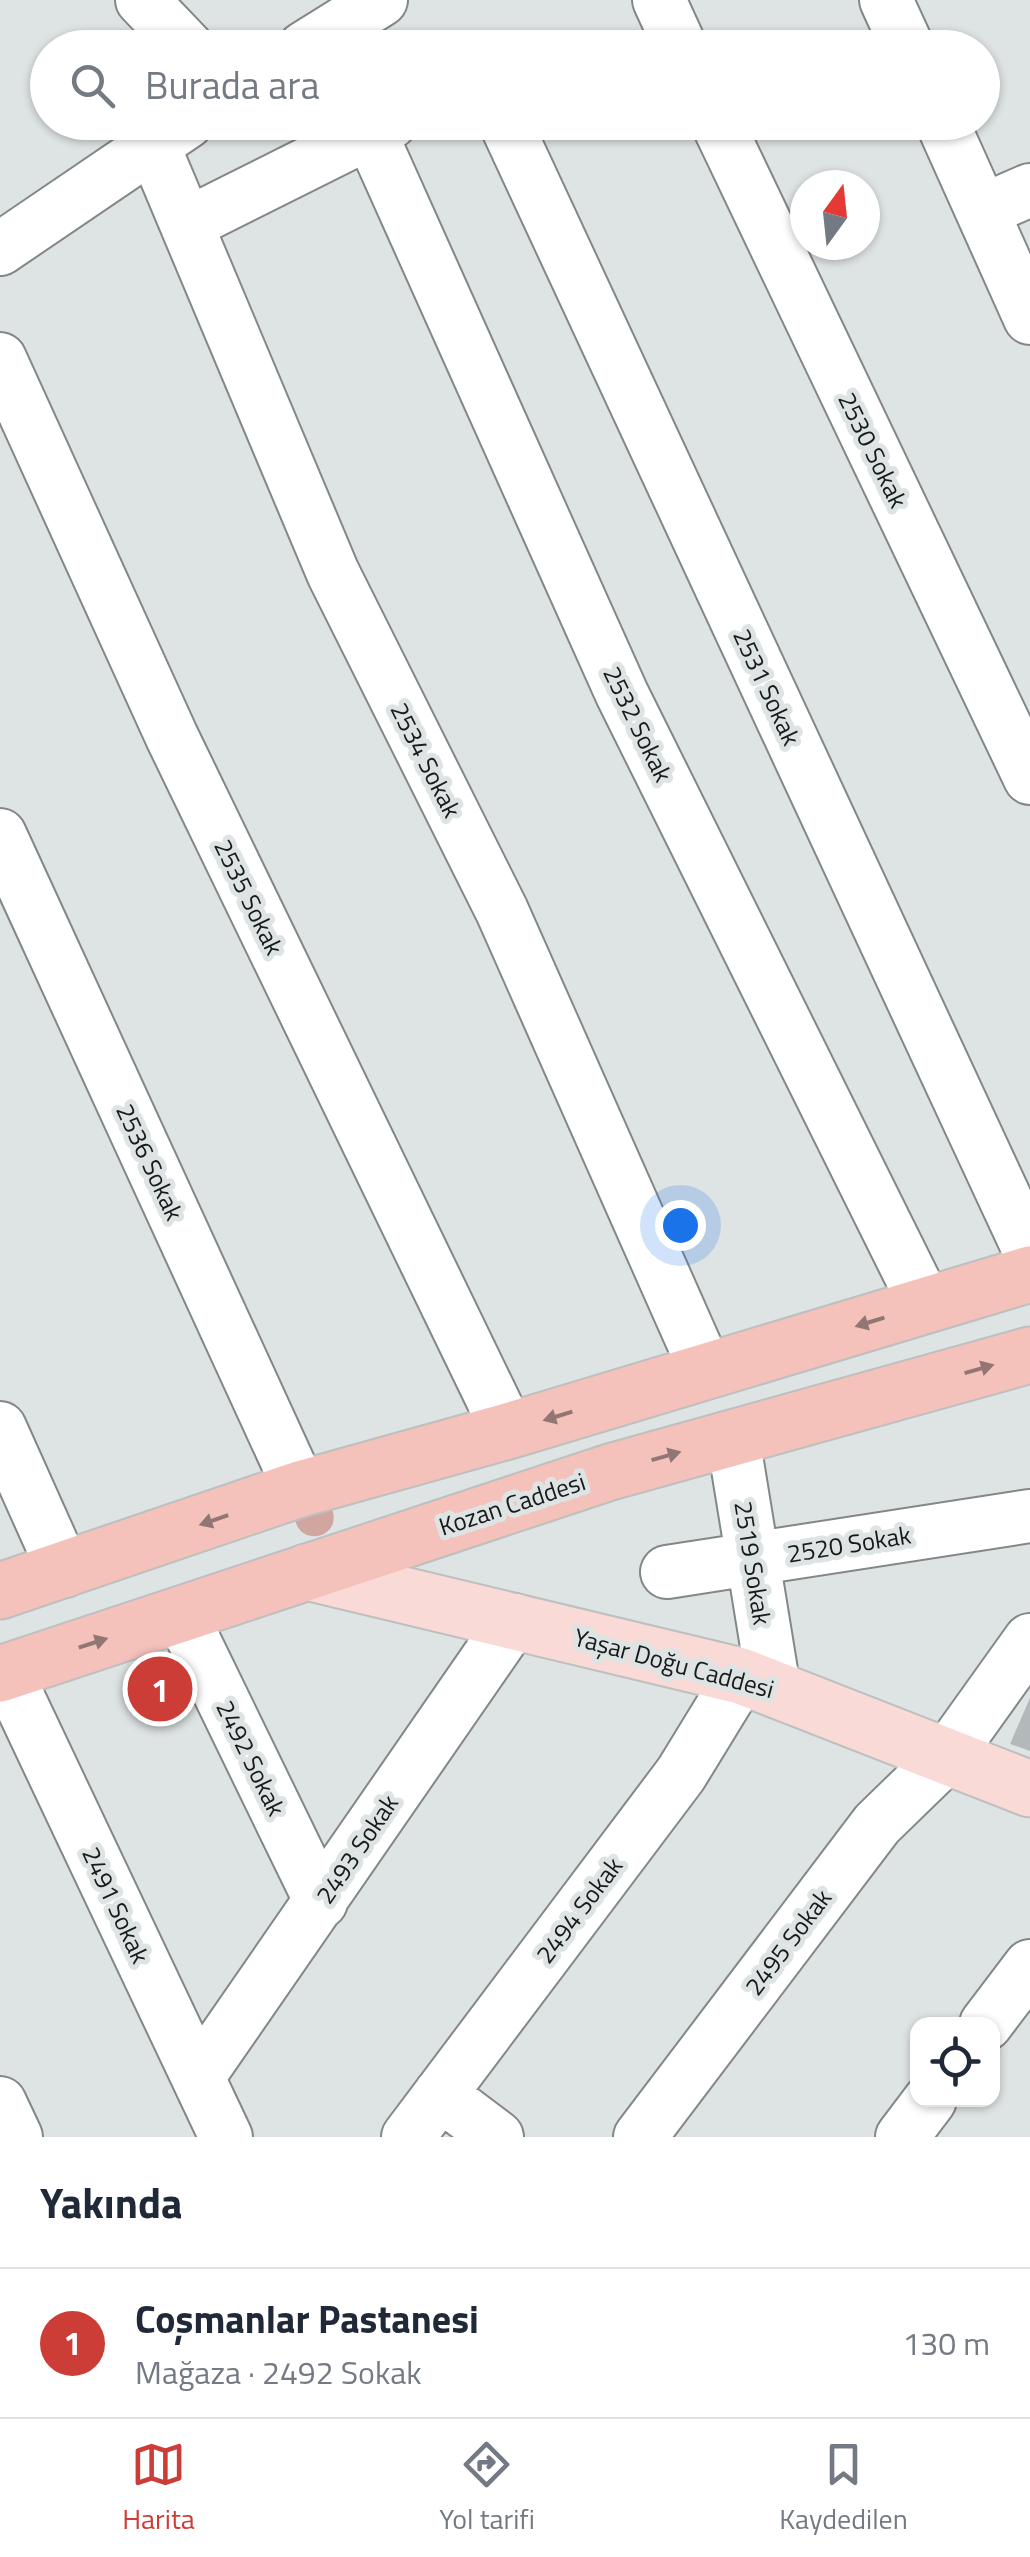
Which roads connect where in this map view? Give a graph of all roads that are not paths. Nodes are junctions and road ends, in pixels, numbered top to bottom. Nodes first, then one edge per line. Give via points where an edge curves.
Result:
1 (142, 0) edge
2 (382, 0) edge
3 (658, 0) edge
4 (886, 0) edge
5 (171, 30) edge
6 (333, 30) edge
7 (672, 30) edge
8 (900, 30) edge
9 (161, 140) edge
10 (171, 140) edge
11 (356, 140) edge
12 (385, 140) edge
13 (513, 140) edge
14 (726, 140) edge
15 (950, 140) edge
16 (1030, 190) edge
17 (982, 211) junction
18 (186, 224) junction
19 (0, 249) edge
20 (1030, 318) edge
21 (0, 359) edge
22 (1030, 778) edge
23 (0, 835) edge
24 (1030, 1252) edge
25 (1030, 1274) edge
26 (926, 1306) junction
27 (1030, 1354) edge
28 (706, 1371) junction
29 (0, 1428) edge
30 (508, 1431) junction
31 (733, 1438) junction
32 (304, 1489) junction
33 (1030, 1516) edge
34 (752, 1560) junction
35 (331, 1564) junction
36 (64, 1571) junction
37 (667, 1572) dead end
38 (0, 1591) edge
39 (181, 1614) junction
40 (514, 1620) junction
41 (1030, 1640) edge
42 (3, 1673) edge
43 (758, 1682) junction
44 (947, 1756) junction
45 (1030, 1788) edge
46 (321, 1902) junction
47 (1030, 1966) edge
48 (991, 2017) edge
49 (198, 2077) junction
50 (440, 2094) junction
51 (0, 2103) edge
52 (925, 2107) edge
53 (16, 2137) edge
54 (226, 2137) edge
55 (408, 2137) edge
56 (497, 2137) edge
57 (640, 2137) edge
58 (902, 2137) edge

1 - 5 street
2 - 6 street
3 - 7 street
4 - 8 street
9 - 19 street
10 - 18 street, 2534 Sokak
11 - 18 street
12 - 26 street, 2532 Sokak via 622,694
13 - 24 street, 2531 Sokak
14 - 22 street, 2530 Sokak
15 - 17 street
16 - 17 street
17 - 20 street
18 - 28 street, 2534 Sokak via 333,574 502,911
21 - 30 street, 2535 Sokak via 172,737
23 - 32 street, 2536 Sokak
25 - 26 highway
26 -> 28 highway
31 -> 27 highway, Kozan Caddesi
28 -> 30 highway
29 - 36 street
30 - 32 highway
31 - 34 street, 2519 Sokak
35 -> 31 highway, Kozan Caddesi
32 - 35 highway via 362,1527
32 - 35 highway via 277,1539 292,1562
32 -> 36 highway
33 - 34 street, 2520 Sokak
34 - 37 street, 2520 Sokak
34 - 43 street, 2519 Sokak
35 - 39 highway, Kozan Caddesi
35 - 40 main road, Yaşar Doğu Caddesi
36 - 38 highway
42 -> 39 highway, Kozan Caddesi
39 - 46 street, 2492 Sokak
40 - 43 main road, Yaşar Doğu Caddesi
40 - 46 street, 2493 Sokak
41 - 44 street, 2495 Sokak
42 - 49 street, 2491 Sokak
43 - 44 main road, Yaşar Doğu Caddesi
43 - 50 street, 2494 Sokak
44 - 45 main road, Yaşar Doğu Caddesi
44 - 57 street, 2495 Sokak via 878,1824
46 - 49 street, 2493 Sokak
47 - 48 street
49 - 54 street, 2491 Sokak
50 - 55 street, 2494 Sokak
50 - 56 street
51 - 53 street
52 - 58 street

